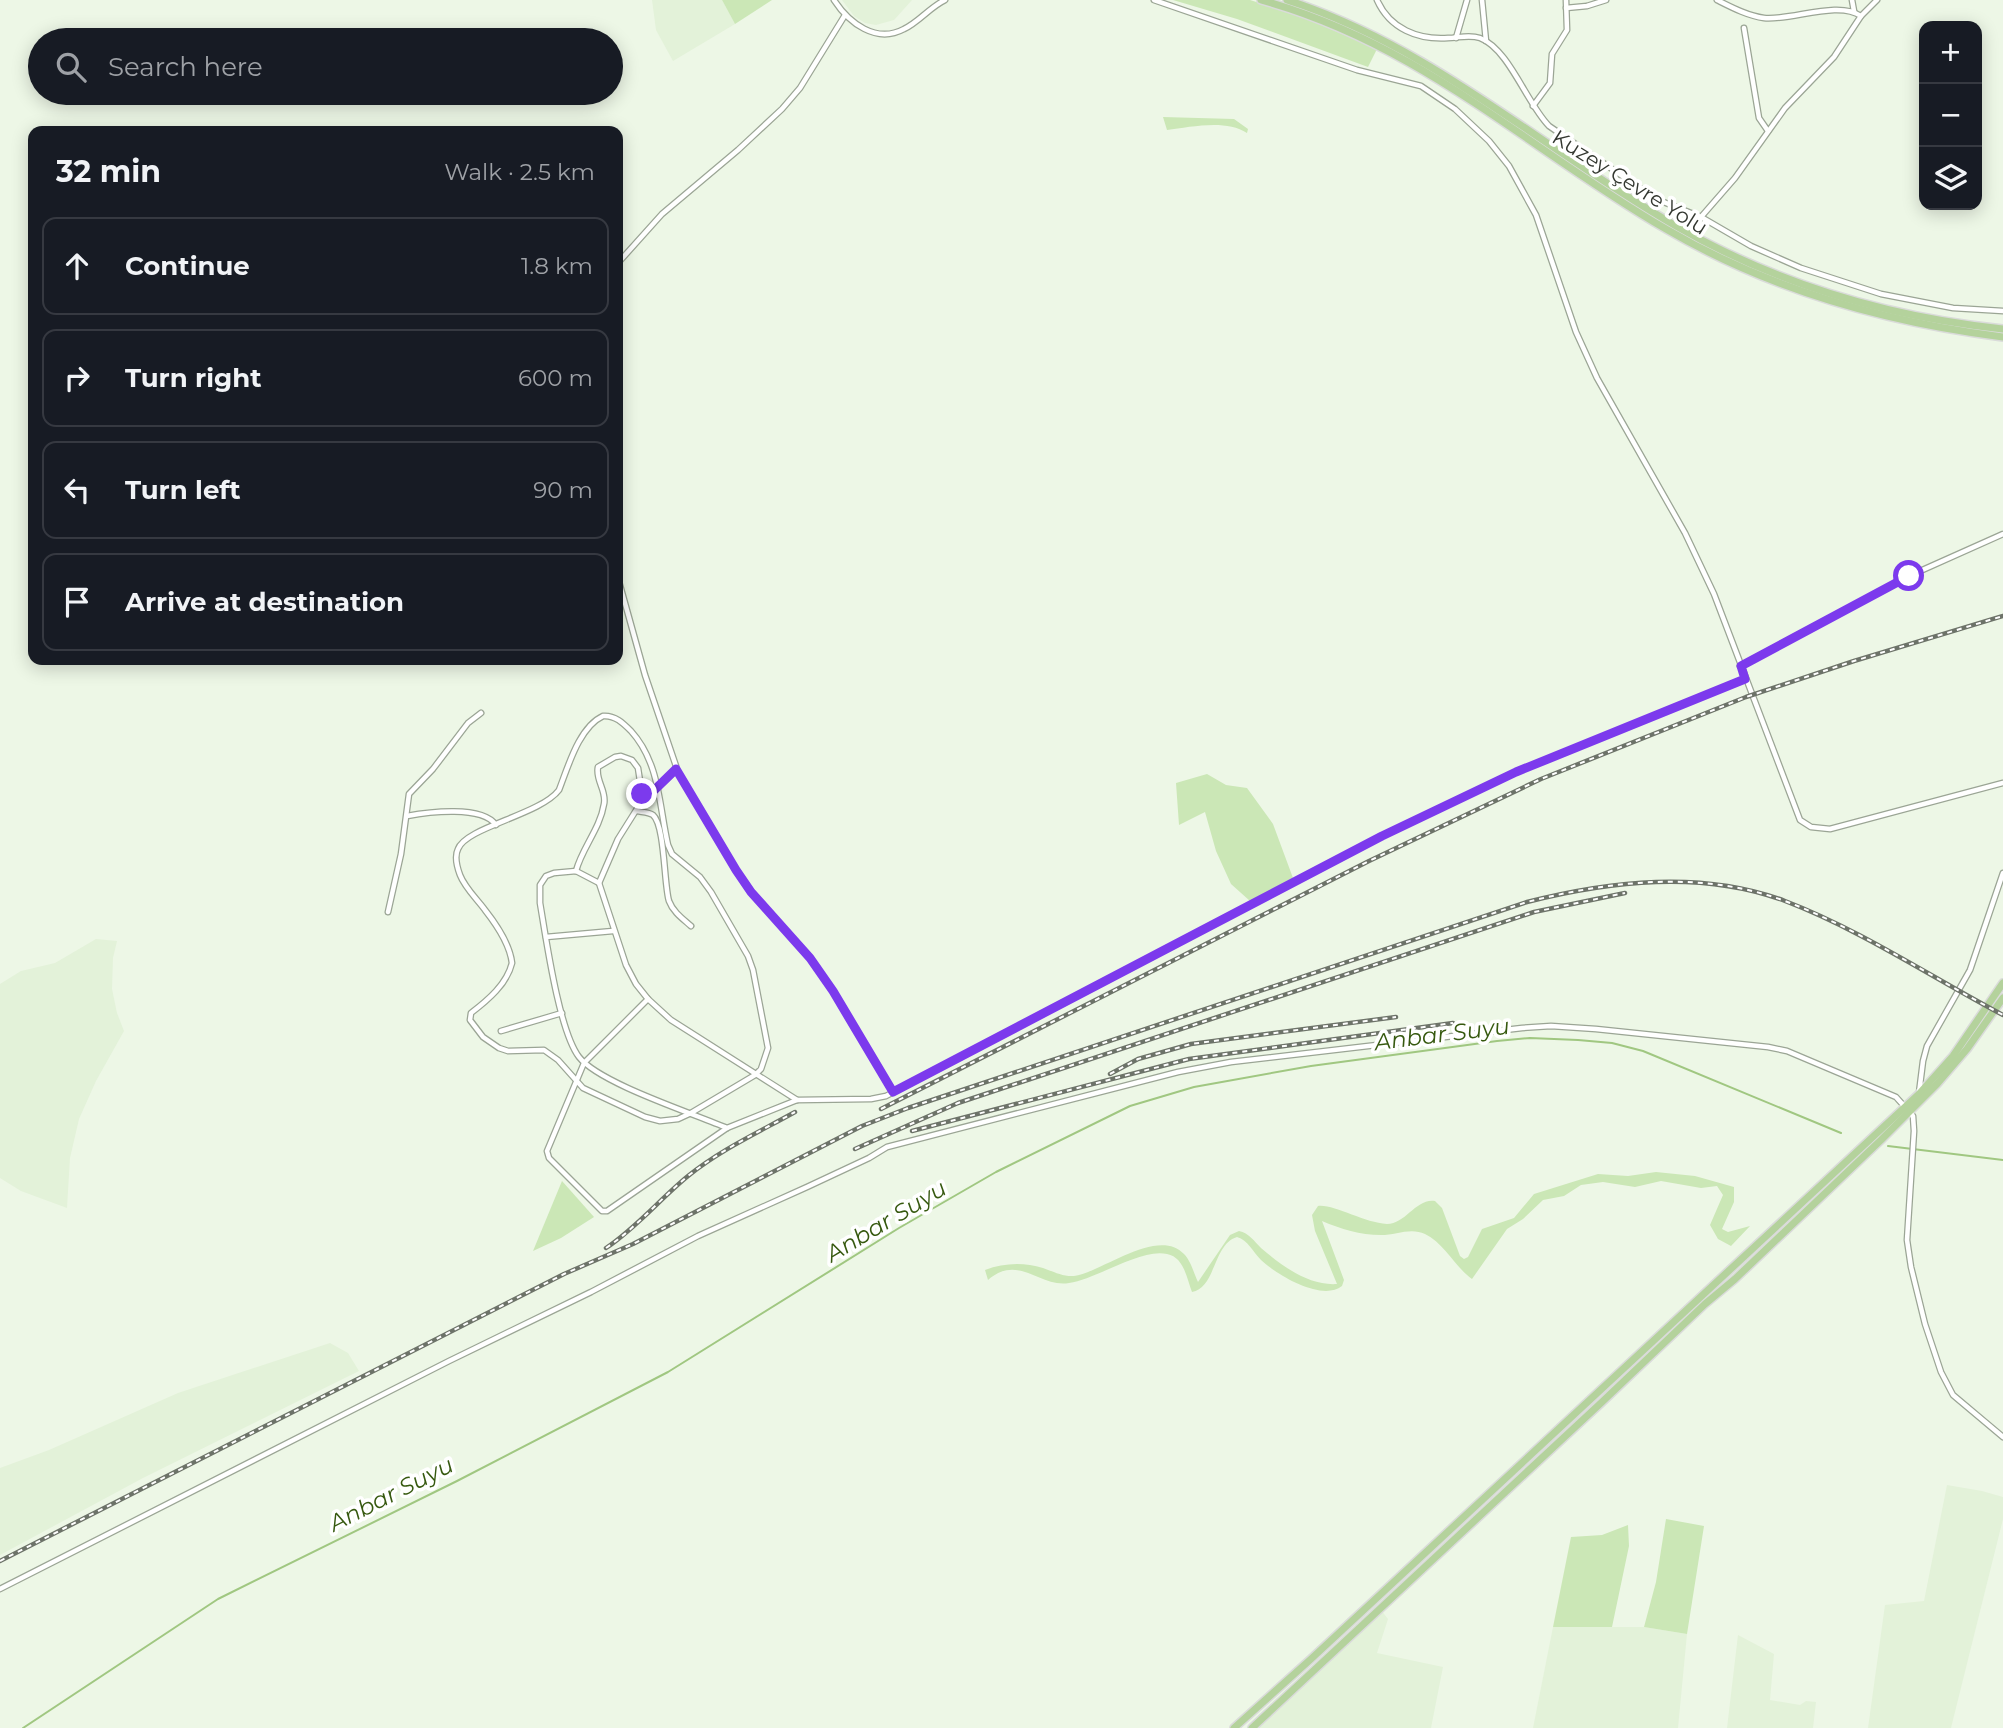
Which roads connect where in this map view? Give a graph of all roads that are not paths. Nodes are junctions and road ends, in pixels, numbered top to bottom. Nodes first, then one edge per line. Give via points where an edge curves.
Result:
1 (834, 0) edge
2 (945, 0) edge
3 (1154, 0) edge
4 (1261, 0) edge
5 (1287, 0) edge
6 (1377, 0) edge
7 (1467, 0) edge
8 (1482, 0) edge
9 (1566, 0) edge
10 (1606, 0) edge
11 (1717, 0) edge
12 (1852, 0) edge
13 (1878, 0) edge
14 (1566, 8) junction
15 (1854, 12) junction
16 (845, 15) junction
17 (1861, 16) junction
18 (1744, 28) dead end
19 (1456, 38) junction
20 (1486, 41) junction
21 (1533, 106) junction
22 (1768, 132) junction
23 (1700, 217) junction
24 (623, 257) edge
25 (2003, 311) edge
26 (2003, 329) edge
27 (2003, 338) edge
28 (2003, 534) edge
29 (623, 596) edge
30 (1741, 666) junction
31 (1745, 679) junction
32 (481, 713) dead end
33 (676, 769) junction
34 (2003, 783) edge
35 (658, 787) junction
36 (640, 804) junction
37 (637, 811) junction
38 (407, 816) junction
39 (496, 825) junction
40 (576, 871) junction
41 (2003, 873) edge
42 (599, 884) junction
43 (388, 912) dead end
44 (691, 926) dead end
45 (613, 931) junction
46 (546, 937) junction
47 (2003, 982) edge
48 (2003, 998) edge
49 (648, 999) junction
50 (562, 1013) junction
51 (501, 1031) dead end
52 (584, 1063) junction
53 (755, 1074) junction
54 (576, 1083) junction
55 (893, 1092) junction
56 (1919, 1094) junction
57 (797, 1100) junction
58 (1908, 1109) junction
59 (691, 1112) junction
60 (727, 1128) junction
61 (1861, 1154) junction
62 (2003, 1437) edge
63 (0, 1589) edge
64 (1234, 1728) edge
65 (1252, 1728) edge

1 - 16 street
2 - 16 street via 903,30 884,36 861,28
3 - 30 street via 1357,70 1422,86 1455,108 1489,141 1509,166 1535,215 1597,378 1685,533
4 - 27 highway, Kuzey Çevre Yolu via 1332,24 1398,55 1640,213 1726,261 1837,303 1909,323
5 - 26 highway, Kuzey Çevre Yolu via 1345,21 1423,61 1642,205 1732,255 1865,304 1955,324
6 - 19 street via 1406,32
7 - 19 street
8 - 20 street
9 - 14 street
10 - 14 street
11 - 15 street via 1766,18
12 - 15 street
13 - 17 street
14 - 21 street via 1568,27 1552,54 1550,83
15 - 17 street
16 - 24 street via 782,109 662,214
17 - 22 street via 1834,57
18 - 22 street via 1759,118
19 - 20 street
20 - 21 street via 1507,64
21 - 23 street via 1554,130 1649,195
22 - 23 street
23 - 25 street via 1768,254 1850,285 1953,308
28 - 30 street via 1909,576
29 - 33 street
30 - 31 street
31 - 34 street via 1796,815 1811,827 1830,829
31 - 55 street via 1516,772 1382,836
32 - 38 street via 409,794
33 - 35 street
33 - 55 street via 736,870 810,958
35 - 36 street
35 - 39 street via 635,735 617,719 603,716 582,737 553,797
35 - 53 street via 672,854 711,892 753,970 768,1048
36 - 37 street
36 - 40 street via 641,783 635,764 621,757 600,765 597,773 604,806
37 - 42 street via 618,839
37 - 44 street via 657,821 668,900
38 - 39 street via 461,812 485,815
38 - 43 street
39 - 54 street via 466,839 456,856 462,881 494,922 512,962 500,985 471,1013 470,1020 499,1048 550,1053
40 - 42 street
40 - 46 street via 554,873 540,884
41 - 56 street via 1970,970 1927,1046
42 - 45 street
45 - 46 street
45 - 49 street via 626,965
46 - 50 street
47 - 56 highway via 1953,1056
48 - 58 highway via 1967,1049
49 - 52 street
49 - 53 street via 671,1020
50 - 51 street
50 - 52 street via 573,1048
52 - 54 street
52 - 59 street via 616,1083
53 - 57 street
53 - 59 street
54 - 59 street via 660,1121
54 - 60 street via 547,1155 602,1211
55 - 57 street via 871,1099
56 - 58 highway
57 - 60 street
58 - 61 highway
58 - 62 street via 1913,1116 1913,1143 1907,1240 1933,1348 1953,1395
58 - 63 street via 1896,1097 1768,1047 1551,1026 1231,1062 998,1116 887,1147 698,1236
59 - 60 street
61 - 64 highway
61 - 65 highway via 1751,1264

